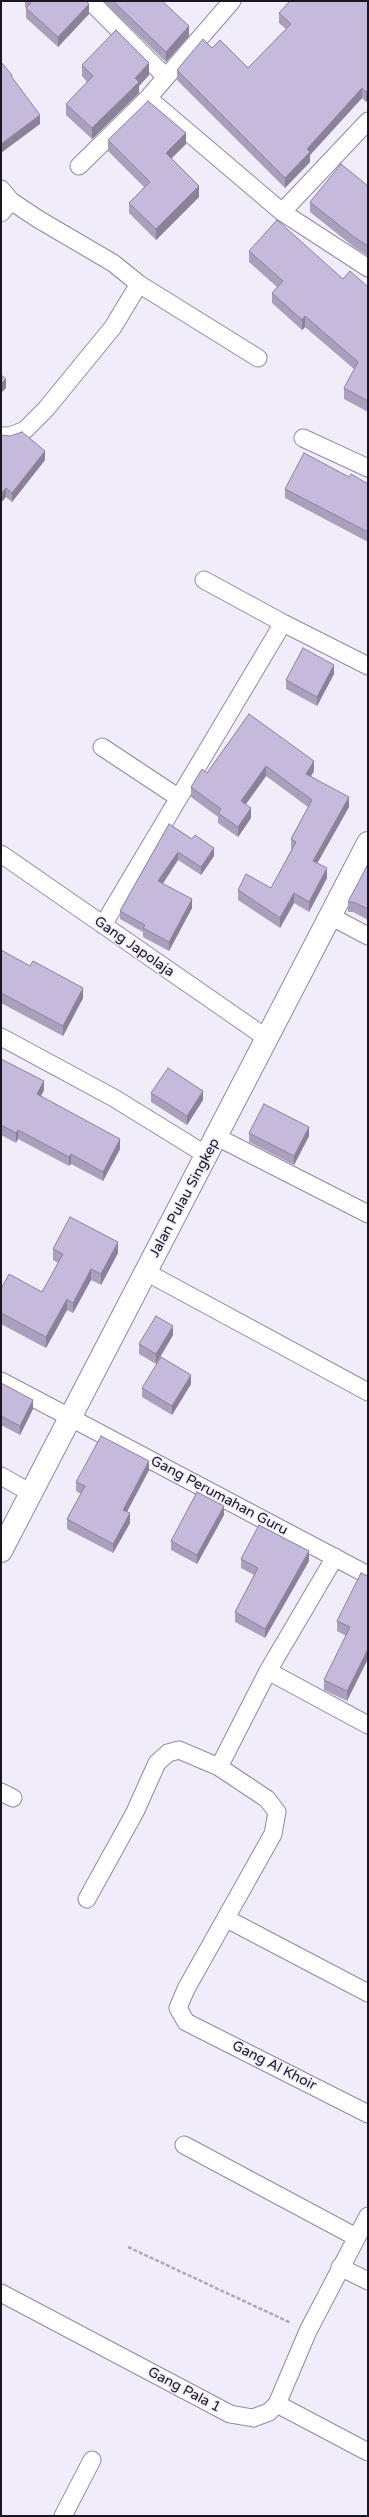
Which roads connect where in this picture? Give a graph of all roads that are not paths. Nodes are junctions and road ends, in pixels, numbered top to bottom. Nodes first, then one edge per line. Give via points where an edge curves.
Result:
1 (90, 1) edge
2 (232, 1) edge
3 (166, 77) junction
4 (148, 98) junction
5 (368, 121) edge
6 (79, 166) dead end
7 (4, 201) edge
8 (282, 212) junction
9 (368, 268) edge
10 (139, 284) junction
11 (258, 358) dead end
12 (1, 436) edge
13 (303, 438) dead end
14 (368, 468) edge
15 (204, 580) dead end
16 (283, 623) junction
17 (368, 666) edge
18 (102, 747) dead end
19 (180, 798) junction
20 (368, 843) edge
21 (1, 854) edge
22 (330, 916) junction
23 (103, 925) junction
24 (368, 936) edge
25 (1, 1037) edge
26 (268, 1039) junction
27 (213, 1146) junction
28 (368, 1214) edge
29 (148, 1268) junction
30 (1, 1381) edge
31 (368, 1392) edge
32 (71, 1418) junction
33 (1, 1476) edge
34 (31, 1493) junction
35 (1, 1552) edge
36 (334, 1557) junction
37 (368, 1575) edge
38 (268, 1671) junction
39 (368, 1725) edge
40 (219, 1766) junction
41 (87, 1898) dead end
42 (227, 1919) junction
43 (368, 1993) edge
44 (368, 2114) edge
45 (184, 2145) dead end
46 (368, 2216) edge
47 (356, 2237) junction
48 (340, 2267) junction
49 (368, 2281) edge
50 (1, 2293) edge
51 (277, 2404) junction
52 (368, 2452) edge
53 (92, 2460) dead end
54 (63, 2516) edge

1 - 3 street
2 - 3 street
3 - 4 street
4 - 6 street
4 - 8 street
5 - 8 street
7 - 10 street via 113,263
8 - 9 street
10 - 11 street
10 - 12 street via 113,327 46,409 25,430 10,436
13 - 14 street
15 - 16 street
16 - 17 street
16 - 19 street
18 - 19 street
19 - 23 street
20 - 22 street, Jalan Pulau Singkep
21 - 23 street, Gang Japolaja
22 - 24 street
22 - 26 street, Jalan Pulau Singkep
23 - 26 street, Gang Japolaja
25 - 27 street via 114,1098
26 - 27 street, Jalan Pulau Singkep
27 - 28 street
27 - 29 street, Jalan Pulau Singkep
29 - 31 street
29 - 32 street, Jalan Pulau Singkep
30 - 32 street, Gang Perumahan Guru
32 - 34 street, Jalan Pulau Singkep
32 - 36 street, Gang Perumahan Guru
33 - 34 street
34 - 35 street, Jalan Pulau Singkep
36 - 37 street, Gang Perumahan Guru
36 - 38 street
38 - 39 street
38 - 40 street
40 - 41 street via 179,1750 168,1753 157,1763 135,1812
40 - 42 street via 267,1799 277,1812 273,1834
42 - 43 street
42 - 44 street, Gang Al Khoir via 186,1989 178,2008 186,2022
45 - 47 street
46 - 47 street
47 - 48 street
48 - 49 street
48 - 51 street via 308,2331
50 - 51 street, Gang Pala 1 via 230,2414 252,2418 269,2412
51 - 52 street
53 - 54 street

